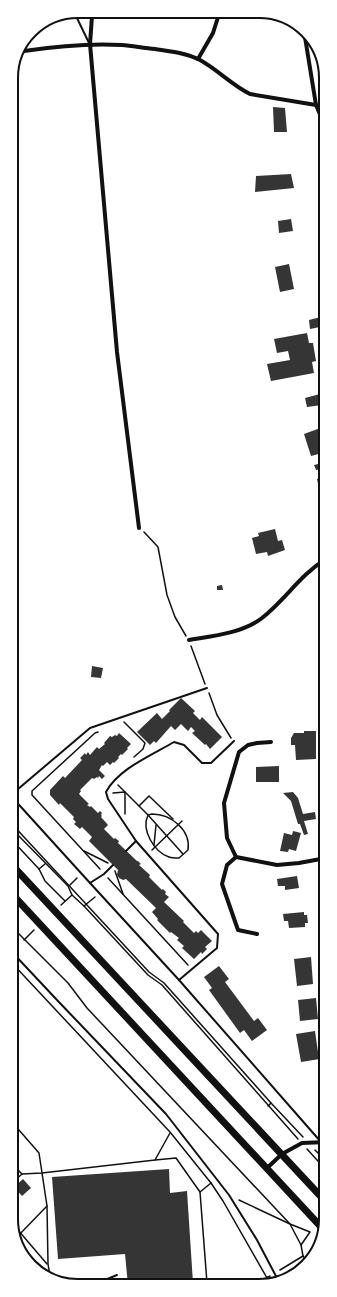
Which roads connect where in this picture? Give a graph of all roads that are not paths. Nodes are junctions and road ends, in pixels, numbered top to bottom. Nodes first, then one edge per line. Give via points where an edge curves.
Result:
1 (77, 18) edge
2 (92, 18) edge
3 (218, 18) edge
4 (306, 41) edge
5 (90, 44) junction
6 (25, 51) edge
7 (198, 60) junction
8 (316, 105) junction
9 (319, 112) edge
10 (139, 528) road end
11 (319, 563) edge
12 (189, 640) road end
13 (207, 688) road end
14 (234, 741) road end
15 (271, 742) dead end
16 (18, 789) edge
17 (18, 803) edge
18 (136, 841) junction
19 (126, 851) dead end
20 (236, 857) junction
21 (319, 859) edge
22 (113, 865) road end
23 (18, 870) edge
24 (90, 884) junction
25 (18, 899) edge
26 (257, 934) dead end
27 (18, 958) edge
28 (179, 980) junction
29 (319, 1136) edge
30 (319, 1142) edge
31 (282, 1154) junction
32 (267, 1168) junction
33 (319, 1194) edge
34 (319, 1224) edge
35 (117, 1275) dead end
36 (276, 1276) edge
37 (107, 1279) edge

1 - 5 lane
2 - 5 street
3 - 7 street via 214,34
4 - 8 street
5 - 6 street
5 - 7 street via 123,45 175,52
5 - 10 street via 117,352
7 - 8 street via 250,94
8 - 9 street
11 - 12 street via 261,618 250,625 230,632
13 - 16 lane via 90,728
14 - 18 lane via 211,763 202,763 184,745 174,742 131,767 110,784 106,792 108,799
15 - 20 street via 248,745 239,752 224,803 227,838
17 - 24 lane
18 - 19 lane
18 - 28 lane via 218,934 217,948
20 - 21 street via 277,865
20 - 26 street via 227,865 222,884 238,930
22 - 24 lane
23 - 31 main road
24 - 28 lane
25 - 32 main road
27 - 36 lane via 166,1114 229,1195
28 - 29 lane
30 - 31 street via 302,1143
31 - 32 street
31 - 33 main road
32 - 34 main road
35 - 37 lane

